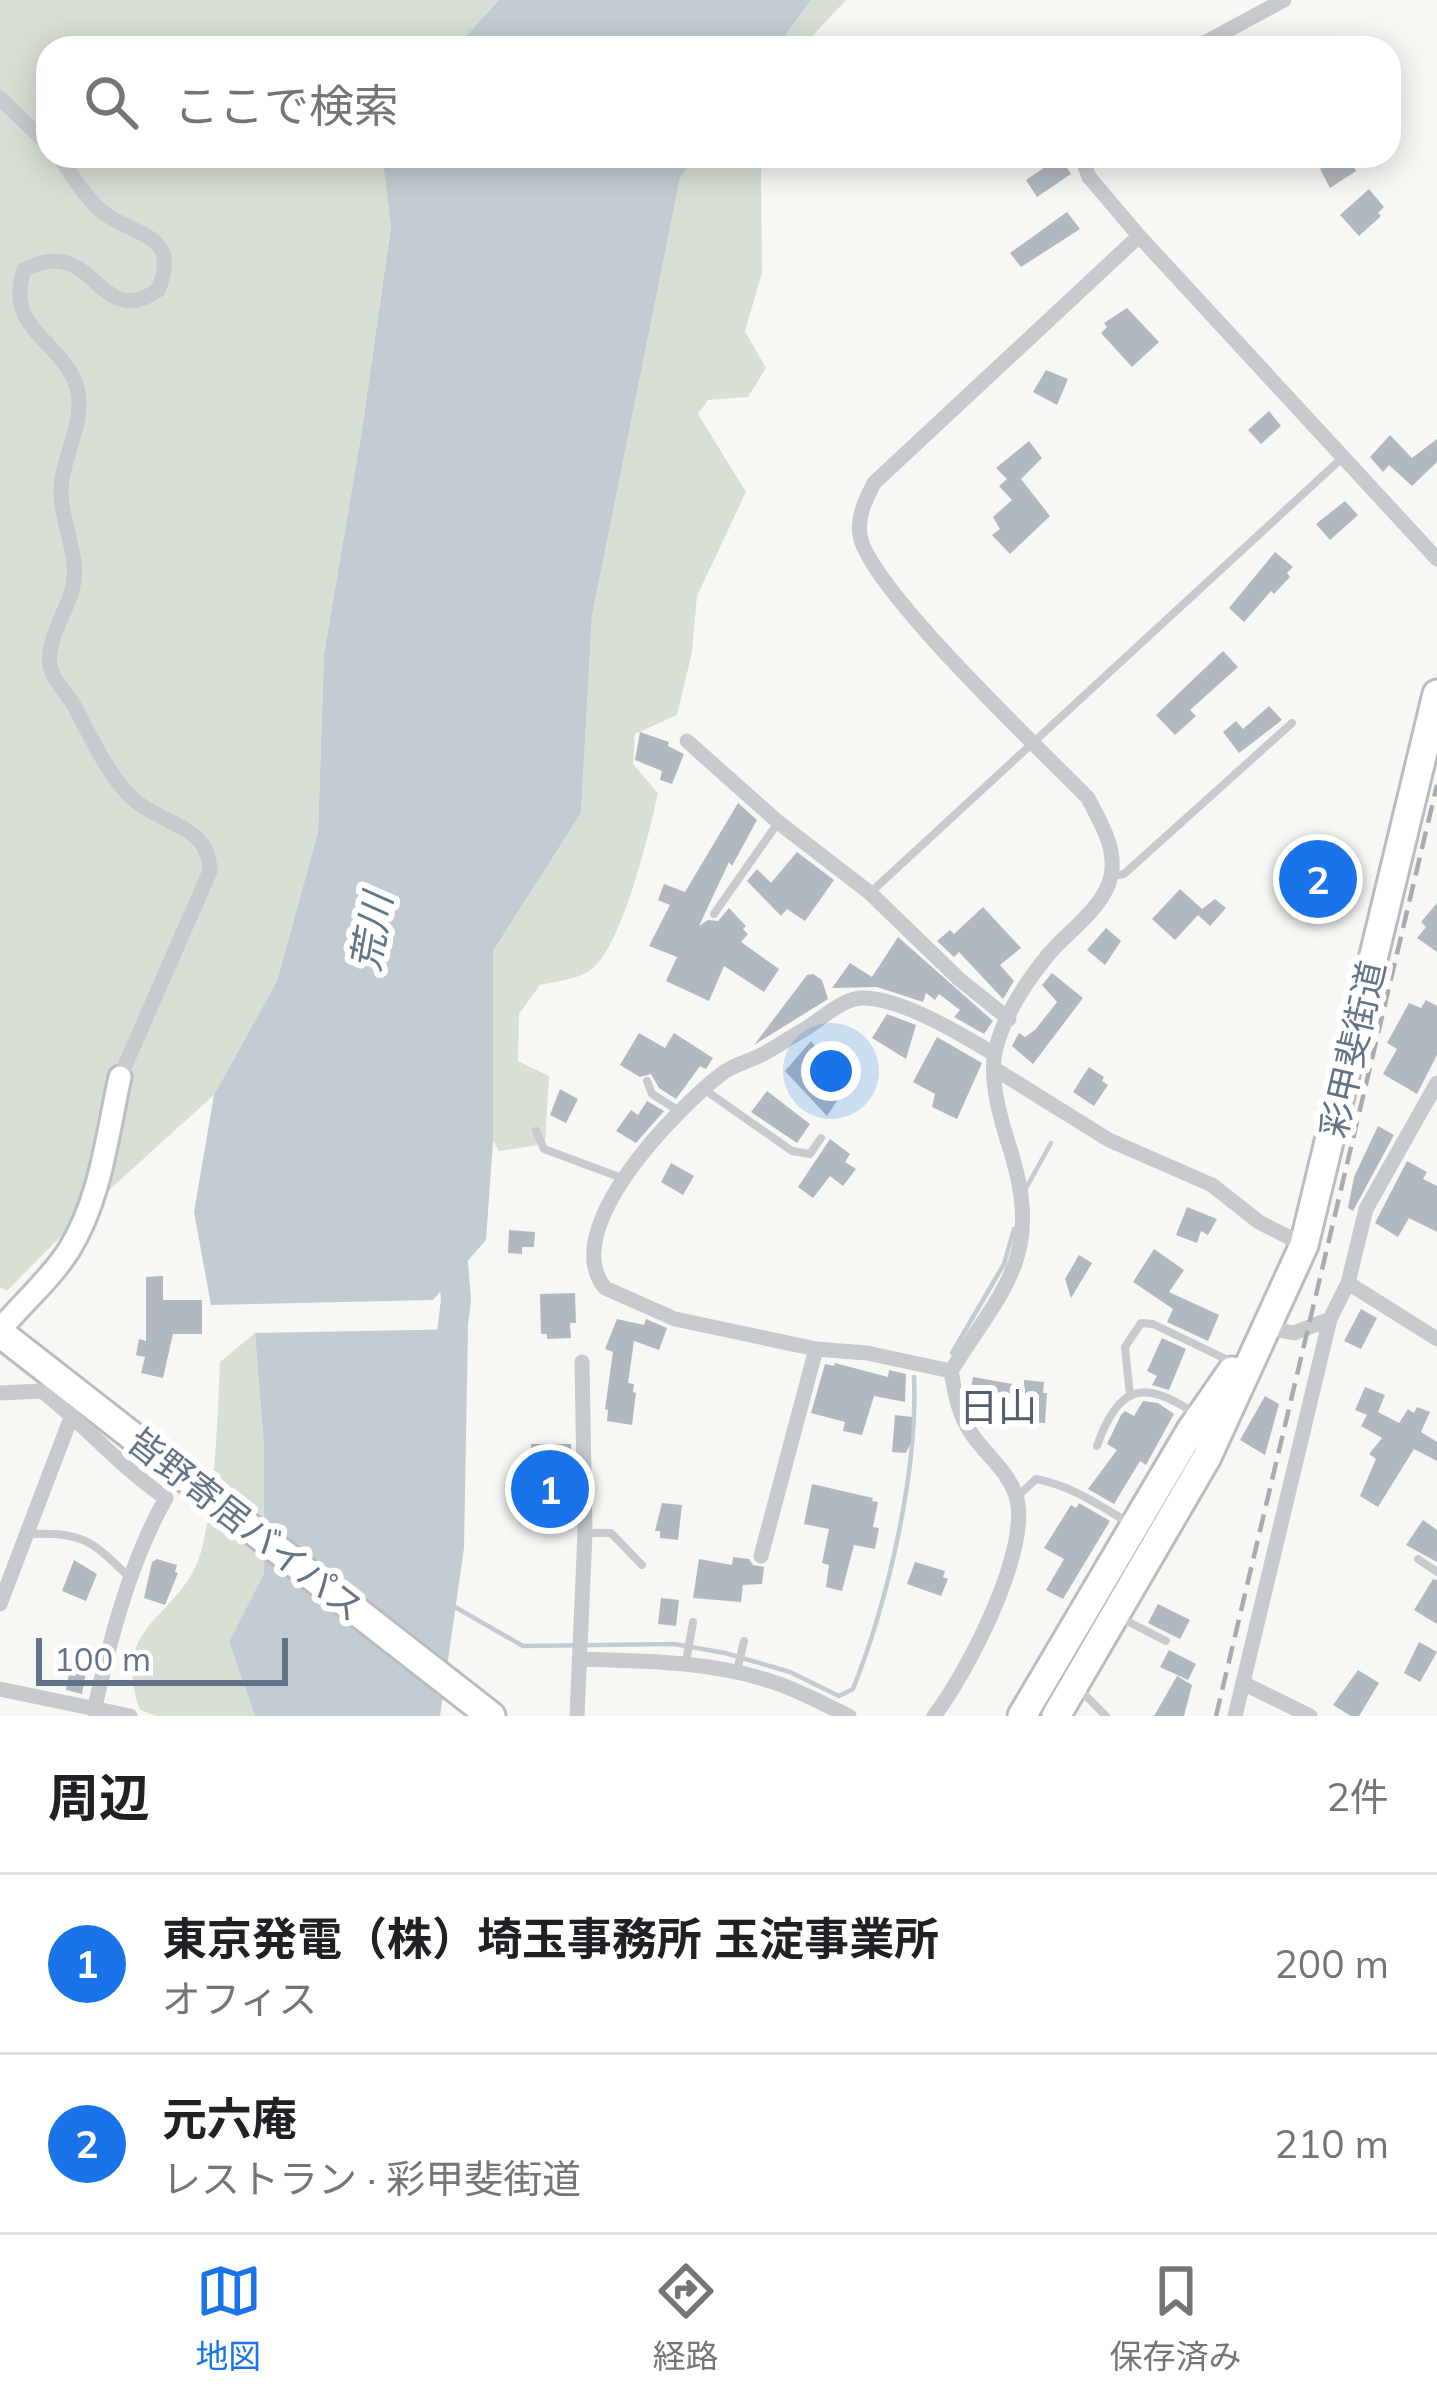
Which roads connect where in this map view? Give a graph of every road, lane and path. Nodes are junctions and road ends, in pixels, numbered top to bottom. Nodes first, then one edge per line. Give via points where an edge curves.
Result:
1 (1284, 0) edge
2 (1217, 36) edge
3 (0, 98) edge
4 (36, 134) edge
5 (68, 168) edge
6 (1086, 168) edge
7 (1139, 236) junction
8 (1342, 458) junction
9 (1437, 559) edge
10 (1437, 694) edge
11 (1292, 723) dead end
12 (687, 741) dead end
13 (1034, 743) junction
14 (778, 822) junction
15 (1111, 877) junction
16 (870, 893) junction
17 (714, 914) dead end
18 (1009, 1019) junction
19 (995, 1061) junction
20 (120, 1077) joint
21 (647, 1081) dead end
22 (1437, 1083) edge
23 (704, 1089) junction
24 (680, 1112) junction
25 (536, 1131) dead end
26 (821, 1138) dead end
27 (622, 1178) junction
28 (1304, 1245) junction
29 (1348, 1283) junction
30 (1330, 1319) junction
31 (1265, 1327) junction
32 (0, 1331) edge
33 (1437, 1339) edge
34 (816, 1349) junction
35 (582, 1362) dead end
36 (1237, 1364) junction
37 (951, 1371) junction
38 (0, 1394) edge
39 (1130, 1396) junction
40 (72, 1415) junction
41 (1200, 1417) junction
42 (1097, 1446) dead end
43 (1017, 1496) junction
44 (1134, 1526) junction
45 (586, 1533) junction
46 (28, 1534) junction
47 (761, 1556) dead end
48 (1418, 1559) dead end
49 (642, 1565) dead end
50 (1437, 1572) edge
51 (131, 1580) junction
52 (1088, 1601) junction
53 (0, 1604) edge
54 (1115, 1615) junction
55 (693, 1622) dead end
56 (744, 1641) dead end
57 (1166, 1641) dead end
58 (579, 1659) junction
59 (686, 1663) junction
60 (736, 1672) junction
61 (1243, 1683) junction
62 (1074, 1685) junction
63 (0, 1689) edge
64 (94, 1711) junction
65 (130, 1716) edge
66 (491, 1716) edge
67 (578, 1716) edge
68 (848, 1716) edge
69 (934, 1716) edge
70 (1022, 1716) edge
71 (1056, 1716) edge
72 (1106, 1716) edge
73 (1234, 1716) edge
74 (1310, 1716) edge

1 - 2 street
3 - 4 street
5 - 20 street via 98,208 148,234 165,263 158,290 128,303 79,266 55,259 24,270 19,285 27,321 78,396 61,493 76,570 49,668 128,794 197,836 209,852 210,871
6 - 7 street
7 - 8 street
7 - 13 street via 874,483 860,513 869,560
8 - 9 street
8 - 13 lane
10 - 28 highway, 彩甲斐街道
11 - 15 lane via 1124,874
12 - 14 street
13 - 15 street via 1088,798 1106,833
13 - 16 lane
14 - 16 street
14 - 17 lane
15 - 18 street
16 - 18 street
18 - 19 street
19 - 23 street via 939,1021 859,998
19 - 28 street via 1109,1140 1212,1186
19 - 37 street via 1001,1120 1025,1205 1023,1238 1011,1275
20 - 32 street via 83,1224
21 - 24 lane via 652,1094
22 - 29 street via 1366,1209
23 - 24 street
23 - 26 lane via 792,1151 810,1154
24 - 27 street
25 - 27 lane via 544,1148
27 - 34 street via 597,1234 597,1278 605,1288 675,1319
28 - 31 highway, 彩甲斐街道
29 - 30 street
29 - 33 street
30 - 31 street via 1294,1333
30 - 61 street
31 - 36 highway, 彩甲斐街道
31 - 54 highway, 彩甲斐街道 via 1207,1457
32 - 66 highway, 皆野寄居バイパス
34 - 37 street
34 - 47 street
35 - 45 street
36 - 39 lane via 1141,1323 1125,1347
36 - 41 highway, 彩甲斐街道
37 - 43 street via 965,1422
38 - 40 street via 42,1391
39 - 41 lane via 1152,1389
39 - 42 lane
40 - 46 street
40 - 51 street via 166,1498
41 - 44 highway, 彩甲斐街道
43 - 44 lane via 1043,1480
43 - 69 street via 1015,1550 979,1639
44 - 52 highway, 彩甲斐街道
45 - 49 lane via 610,1533
45 - 58 street
46 - 51 lane via 83,1537
46 - 53 street
48 - 50 lane
51 - 64 street
52 - 54 lane
52 - 70 highway, 彩甲斐街道
54 - 57 lane
54 - 62 highway, 彩甲斐街道
55 - 59 lane
56 - 60 lane
58 - 59 street
58 - 67 street
59 - 60 street
60 - 68 street
61 - 73 street
61 - 74 street
62 - 71 highway, 彩甲斐街道
62 - 72 lane
63 - 64 street
64 - 65 street

